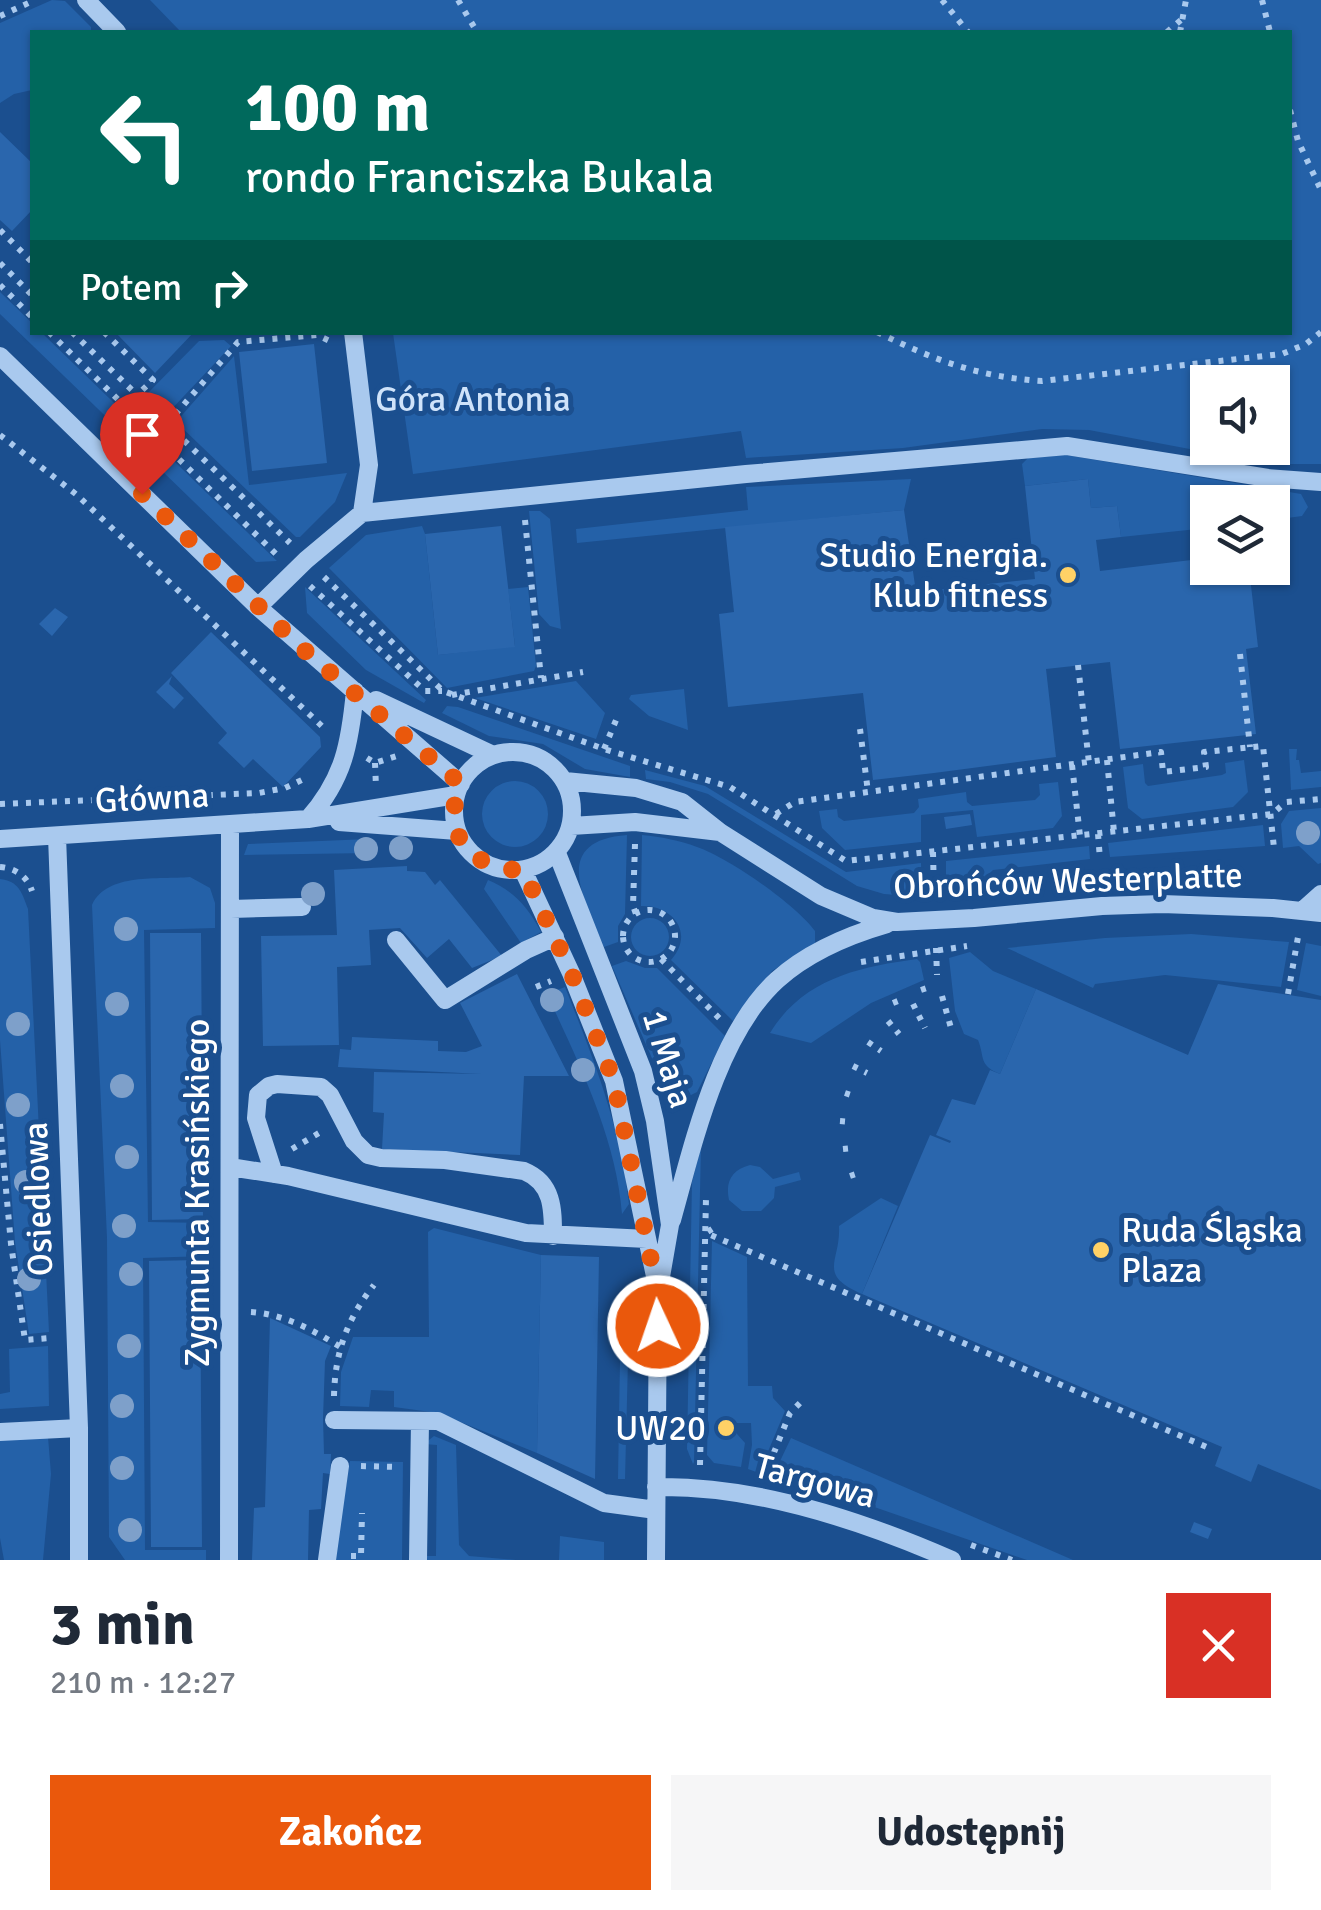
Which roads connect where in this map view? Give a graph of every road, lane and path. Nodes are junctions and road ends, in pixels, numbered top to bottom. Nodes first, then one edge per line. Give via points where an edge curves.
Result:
1 (36, 0) edge
2 (86, 0) edge
3 (458, 0) edge
4 (942, 0) edge
5 (1186, 0) edge
6 (1262, 0) edge
7 (0, 16) edge
8 (1182, 19) junction
9 (114, 30) edge
10 (476, 30) edge
11 (966, 30) edge
12 (1170, 30) edge
13 (1180, 30) edge
14 (1270, 30) edge
15 (1292, 118) edge
16 (1321, 190) edge
17 (0, 230) edge
18 (30, 260) edge
19 (0, 263) edge
20 (0, 285) edge
21 (30, 292) edge
22 (30, 314) edge
23 (1321, 332) edge
24 (52, 335) edge
25 (75, 335) edge
26 (107, 335) edge
27 (354, 335) edge
28 (883, 335) edge
29 (336, 350) dead end
30 (0, 356) edge
31 (136, 396) junction
32 (167, 424) junction
33 (0, 435) edge
34 (1321, 482) edge
35 (522, 497) junction
36 (362, 514) junction
37 (300, 566) junction
38 (258, 607) junction
39 (1240, 654) dead end
40 (1078, 665) dead end
41 (584, 672) dead end
42 (541, 678) junction
43 (356, 691) junction
44 (452, 695) dead end
45 (619, 713) dead end
46 (860, 729) dead end
47 (349, 747) junction
48 (1250, 747) junction
49 (604, 749) dead end
50 (494, 756) junction
51 (1106, 760) junction
52 (375, 763) dead end
53 (1089, 763) junction
54 (1072, 765) junction
55 (307, 777) dead end
56 (565, 781) junction
57 (458, 789) junction
58 (868, 792) junction
59 (1321, 799) edge
60 (0, 804) edge
61 (776, 814) dead end
62 (1272, 814) junction
63 (308, 820) junction
64 (230, 826) junction
65 (571, 826) junction
66 (456, 831) junction
67 (720, 832) junction
68 (1114, 832) junction
69 (1098, 834) junction
70 (635, 835) dead end
71 (58, 836) junction
72 (1080, 836) junction
73 (0, 840) edge
74 (1274, 848) dead end
75 (933, 852) junction
76 (556, 853) junction
77 (1100, 859) dead end
78 (846, 861) dead end
79 (523, 870) junction
80 (1321, 894) edge
81 (934, 906) dead end
82 (302, 907) dead end
83 (231, 909) junction
84 (1311, 912) edge
85 (636, 914) junction
86 (897, 922) junction
87 (935, 933) dead end
88 (1282, 935) dead end
89 (554, 937) junction
90 (1298, 937) junction
91 (1308, 938) dead end
92 (396, 940) dead end
93 (984, 944) dead end
94 (936, 950) junction
95 (661, 959) junction
96 (848, 966) dead end
97 (936, 975) dead end
98 (1288, 994) dead end
99 (942, 996) dead end
100 (913, 1004) dead end
101 (888, 1020) dead end
102 (729, 1028) dead end
103 (926, 1028) dead end
104 (951, 1028) dead end
105 (899, 1034) dead end
106 (868, 1042) dead end
107 (881, 1051) dead end
108 (853, 1066) dead end
109 (867, 1073) dead end
110 (844, 1093) dead end
111 (857, 1097) dead end
112 (840, 1121) dead end
113 (852, 1122) dead end
114 (0, 1124) edge
115 (854, 1148) dead end
116 (843, 1150) dead end
117 (230, 1168) junction
118 (274, 1174) junction
119 (706, 1195) dead end
120 (670, 1225) junction
121 (709, 1231) junction
122 (553, 1236) junction
123 (647, 1239) junction
124 (789, 1269) junction
125 (784, 1279) dead end
126 (374, 1285) dead end
127 (658, 1294) junction
128 (230, 1311) junction
129 (56, 1338) dead end
130 (342, 1348) junction
131 (335, 1370) dead end
132 (800, 1403) dead end
133 (334, 1420) dead end
134 (420, 1422) junction
135 (79, 1428) junction
136 (0, 1432) edge
137 (1210, 1448) dead end
138 (340, 1466) dead end
139 (766, 1471) dead end
140 (698, 1486) junction
141 (656, 1487) junction
142 (656, 1510) junction
143 (80, 1560) edge
144 (228, 1560) edge
145 (326, 1560) edge
146 (418, 1560) edge
147 (656, 1560) edge
148 (952, 1560) edge

1 - 7 path
2 - 9 street
3 - 10 path
4 - 11 path
5 - 8 path
6 - 14 path
8 - 12 path
8 - 13 path
15 - 16 path
17 - 18 path
19 - 21 path
20 - 22 path
23 - 28 path via 1282,354 1042,381 952,367
24 - 37 path
25 - 31 path
26 - 31 path via 153,380
27 - 36 street via 369,465
29 - 32 path via 317,335 238,342
30 - 38 street
31 - 32 path
32 - 37 path
33 - 47 path via 77,495 333,740
34 - 35 street via 1067,446
35 - 36 street
35 - 42 path
36 - 37 street
37 - 37 path via 424,691 443,690
37 - 38 street
38 - 43 street
39 - 48 path
40 - 53 path
41 - 42 path
42 - 44 path
43 - 47 street
43 - 50 street
43 - 57 street
45 - 49 path
46 - 58 path
47 - 52 path
47 - 63 street via 332,789
48 - 51 path via 1204,752 1206,767 1164,772 1161,752
48 - 62 path via 1264,746
50 - 56 street via 526,753
50 - 57 street via 469,772
51 - 53 path
51 - 68 path
53 - 54 path
54 - 58 path
54 - 72 path
55 - 60 path via 260,793
56 - 65 street
56 - 67 street, Obrońców Westerplatte via 660,794 682,802
57 - 63 street, Główna
57 - 66 street
58 - 61 path via 795,802
59 - 62 path via 1286,802
62 - 68 path
62 - 74 path
63 - 64 street, Główna
63 - 66 street, Główna
64 - 71 street, Główna
64 - 83 street, Zygmunta Krasińskiego
65 - 67 street, Obrońców Westerplatte via 635,822
65 - 76 street
66 - 79 street via 482,863
67 - 86 street, Obrońców Westerplatte via 844,908
68 - 69 path
69 - 72 path
69 - 77 path
70 - 85 path
71 - 73 street, Główna
71 - 135 street, Osiedlowa
72 - 75 path
75 - 78 path
75 - 81 path
76 - 79 street
76 - 120 street, 1 Maja via 642,1070
79 - 89 street, 1 Maja
80 - 84 street
82 - 83 street
83 - 117 street, Zygmunta Krasińskiego
84 - 86 street, Obrońców Westerplatte via 1140,904
85 - 95 path via 623,934 626,949 646,962
85 - 95 path via 656,912 672,924 674,944
86 - 120 street via 799,963 755,1007 705,1104
87 - 94 path
88 - 90 path
89 - 92 street via 445,1000
89 - 123 street, 1 Maja via 614,1081
90 - 91 path
90 - 98 path
93 - 94 path
94 - 96 path
94 - 97 path
95 - 102 path
99 - 104 path
100 - 103 path
101 - 105 path
106 - 107 path
108 - 109 path
110 - 111 path
112 - 113 path
114 - 129 path via 25,1340
115 - 116 path
117 - 118 street
117 - 128 street, Zygmunta Krasińskiego
118 - 122 street
118 - 122 street via 256,1118 258,1095 277,1084 321,1087 368,1155 536,1176 551,1201
119 - 121 path
120 - 127 street, 1 Maja
121 - 124 path
121 - 140 path
122 - 123 street
123 - 127 street, 1 Maja
124 - 125 path
124 - 137 path
126 - 130 path via 351,1314
127 - 141 street, 1 Maja
128 - 130 path via 268,1313
128 - 144 street, Zygmunta Krasińskiego
130 - 131 path
132 - 139 path
133 - 134 street
134 - 142 street via 438,1422 604,1503
134 - 146 street
135 - 136 street
135 - 143 street, Osiedlowa
138 - 145 street
140 - 141 street, Targowa
140 - 148 street, Targowa via 827,1515
141 - 142 street, 1 Maja
142 - 147 street, 1 Maja

